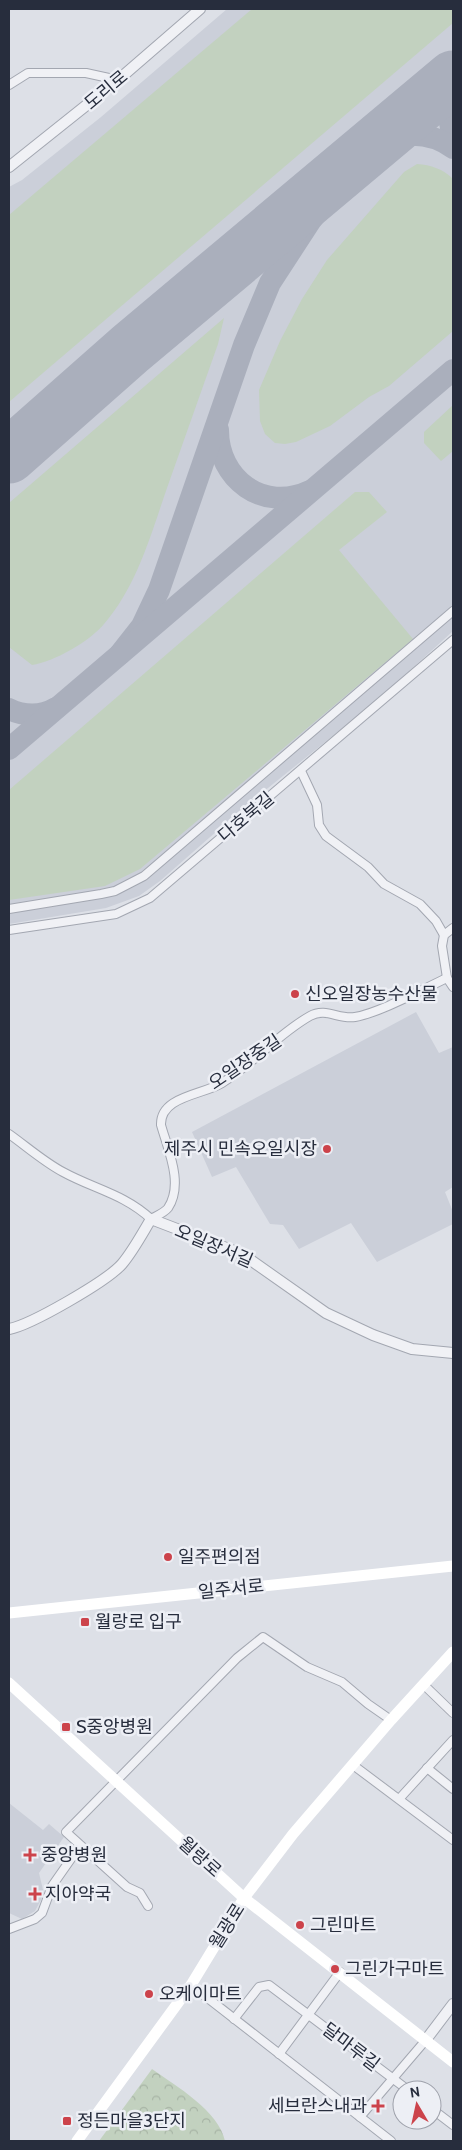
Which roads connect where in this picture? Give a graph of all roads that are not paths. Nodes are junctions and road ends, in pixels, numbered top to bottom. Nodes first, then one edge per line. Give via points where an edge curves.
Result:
1 (200, 9) edge
2 (118, 80) junction
3 (9, 85) edge
4 (9, 167) edge
5 (453, 611) edge
6 (453, 640) edge
7 (301, 771) junction
8 (9, 909) edge
9 (453, 928) edge
10 (9, 930) edge
11 (444, 935) junction
12 (447, 978) junction
13 (453, 987) edge
14 (9, 1134) edge
15 (151, 1219) junction
16 (9, 1328) edge
17 (453, 1353) edge
18 (453, 1566) edge
19 (11, 1610) edge
20 (453, 1652) edge
21 (9, 1682) edge
22 (424, 1685) junction
23 (453, 1713) edge
24 (391, 1720) junction
25 (453, 1740) edge
26 (352, 1765) junction
27 (427, 1768) junction
28 (115, 1780) junction
29 (453, 1789) edge
30 (400, 1798) junction
31 (453, 1840) edge
32 (80, 1846) junction
33 (244, 1898) junction
34 (148, 1906) dead end
35 (9, 1928) edge
36 (340, 1972) junction
37 (191, 1985) junction
38 (453, 2004) edge
39 (308, 2014) junction
40 (234, 2019) junction
41 (425, 2041) junction
42 (279, 2054) junction
43 (453, 2062) edge
44 (393, 2079) junction
45 (360, 2117) junction
46 (442, 2117) edge
47 (453, 2125) edge
48 (77, 2141) edge
49 (391, 2141) edge

1 - 2 street, 도리로
2 - 3 street via 86,73 28,73
2 - 4 street, 도리로
5 - 8 street via 144,876 101,894
6 - 7 street, 다호북길
7 - 10 street, 다호북길 via 150,898 128,910
7 - 11 street via 317,805 319,825 326,836 384,884 420,904
9 - 11 street
11 - 12 street via 442,946
12 - 13 street
12 - 15 street, 오일장중길 via 363,1015 344,1017 328,1012 310,1016 222,1083 167,1107 160,1119 175,1176 174,1187 167,1209
14 - 15 street, 오일장서길 via 62,1172 119,1196
15 - 16 street, 오일장중길 via 122,1264 106,1278 33,1319
15 - 17 street, 오일장서길 via 242,1254 326,1312 373,1334 412,1349
18 - 19 main road, 일주서로
20 - 22 main road, 월광로
21 - 28 main road, 월랑로
22 - 23 street
22 - 24 main road, 월광로
24 - 26 main road, 월광로
24 - 28 street via 342,1682 307,1667 263,1638 237,1658
25 - 27 street
26 - 30 street
26 - 33 main road, 월광로
27 - 29 street
27 - 30 street
28 - 32 street via 66,1832
28 - 33 main road, 월랑로
30 - 31 street
32 - 34 street via 127,1887 140,1893
32 - 35 street via 52,1886 42,1913 35,1919
33 - 36 main road, 월랑로
33 - 37 main road, 월광로
36 - 39 street, 달마루길
36 - 41 main road, 월랑로
37 - 40 street
37 - 48 main road, 월광로
38 - 41 street
39 - 40 street, 달마루길 via 269,1985 259,1987
39 - 42 street, 달마루길
39 - 44 street, 달마루길
40 - 42 street
41 - 43 main road, 월랑로
41 - 44 street, 달마루길
42 - 45 street
44 - 45 street, 달마루길
45 - 49 street
46 - 47 street

